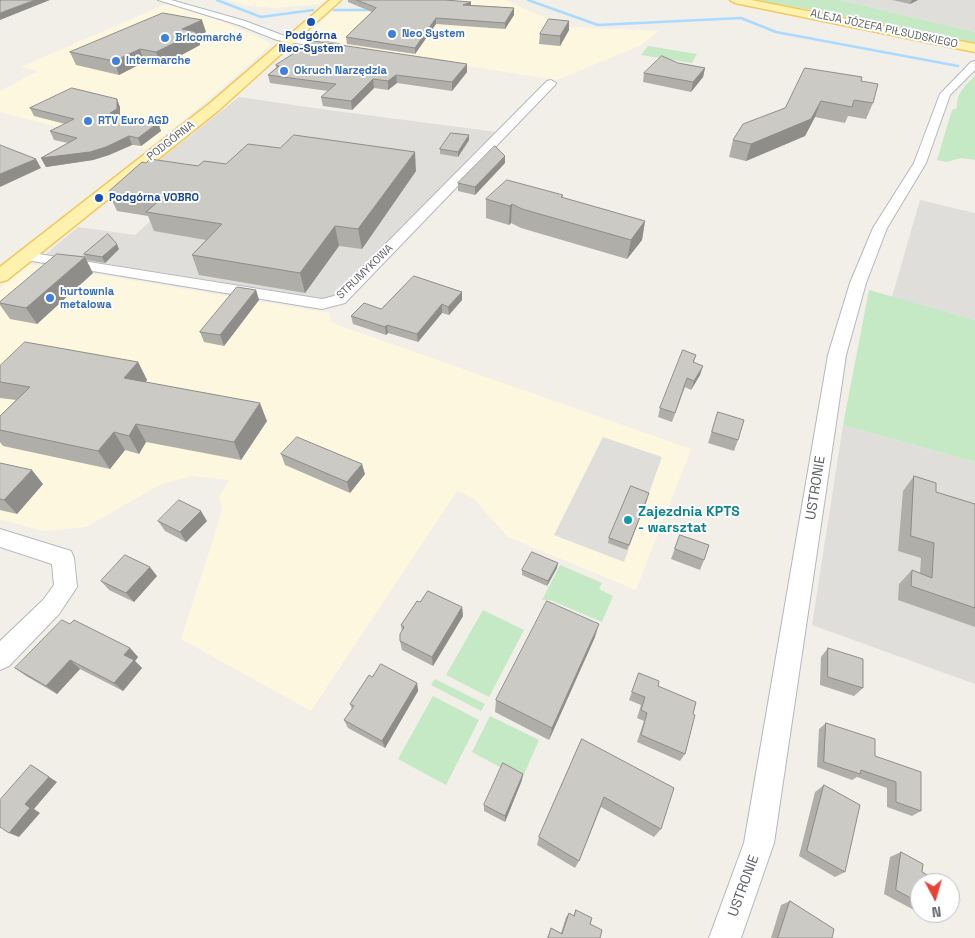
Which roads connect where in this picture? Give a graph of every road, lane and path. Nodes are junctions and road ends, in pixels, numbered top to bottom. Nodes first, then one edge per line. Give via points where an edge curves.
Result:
1 (162, 0) edge
2 (336, 0) edge
3 (735, 0) edge
4 (291, 40) junction
5 (346, 48) edge
6 (975, 48) edge
7 (975, 64) edge
8 (551, 83) dead end
9 (26, 256) junction
10 (0, 276) edge
11 (0, 538) edge
12 (0, 658) edge
13 (725, 938) edge

1 - 4 street
2 - 4 main road, PODGÓRNA
3 - 6 main road, ALEJA JÓZEFA PIŁSUDSKIEGO
4 - 5 street
4 - 9 main road, PODGÓRNA via 214,107
7 - 13 street, USTRONIE via 946,94 920,163 880,228 858,283 837,355 760,843
8 - 9 street, STRUMYKOWA via 339,300 322,304
9 - 10 main road, PODGÓRNA
11 - 12 street via 63,558 66,587 51,607

